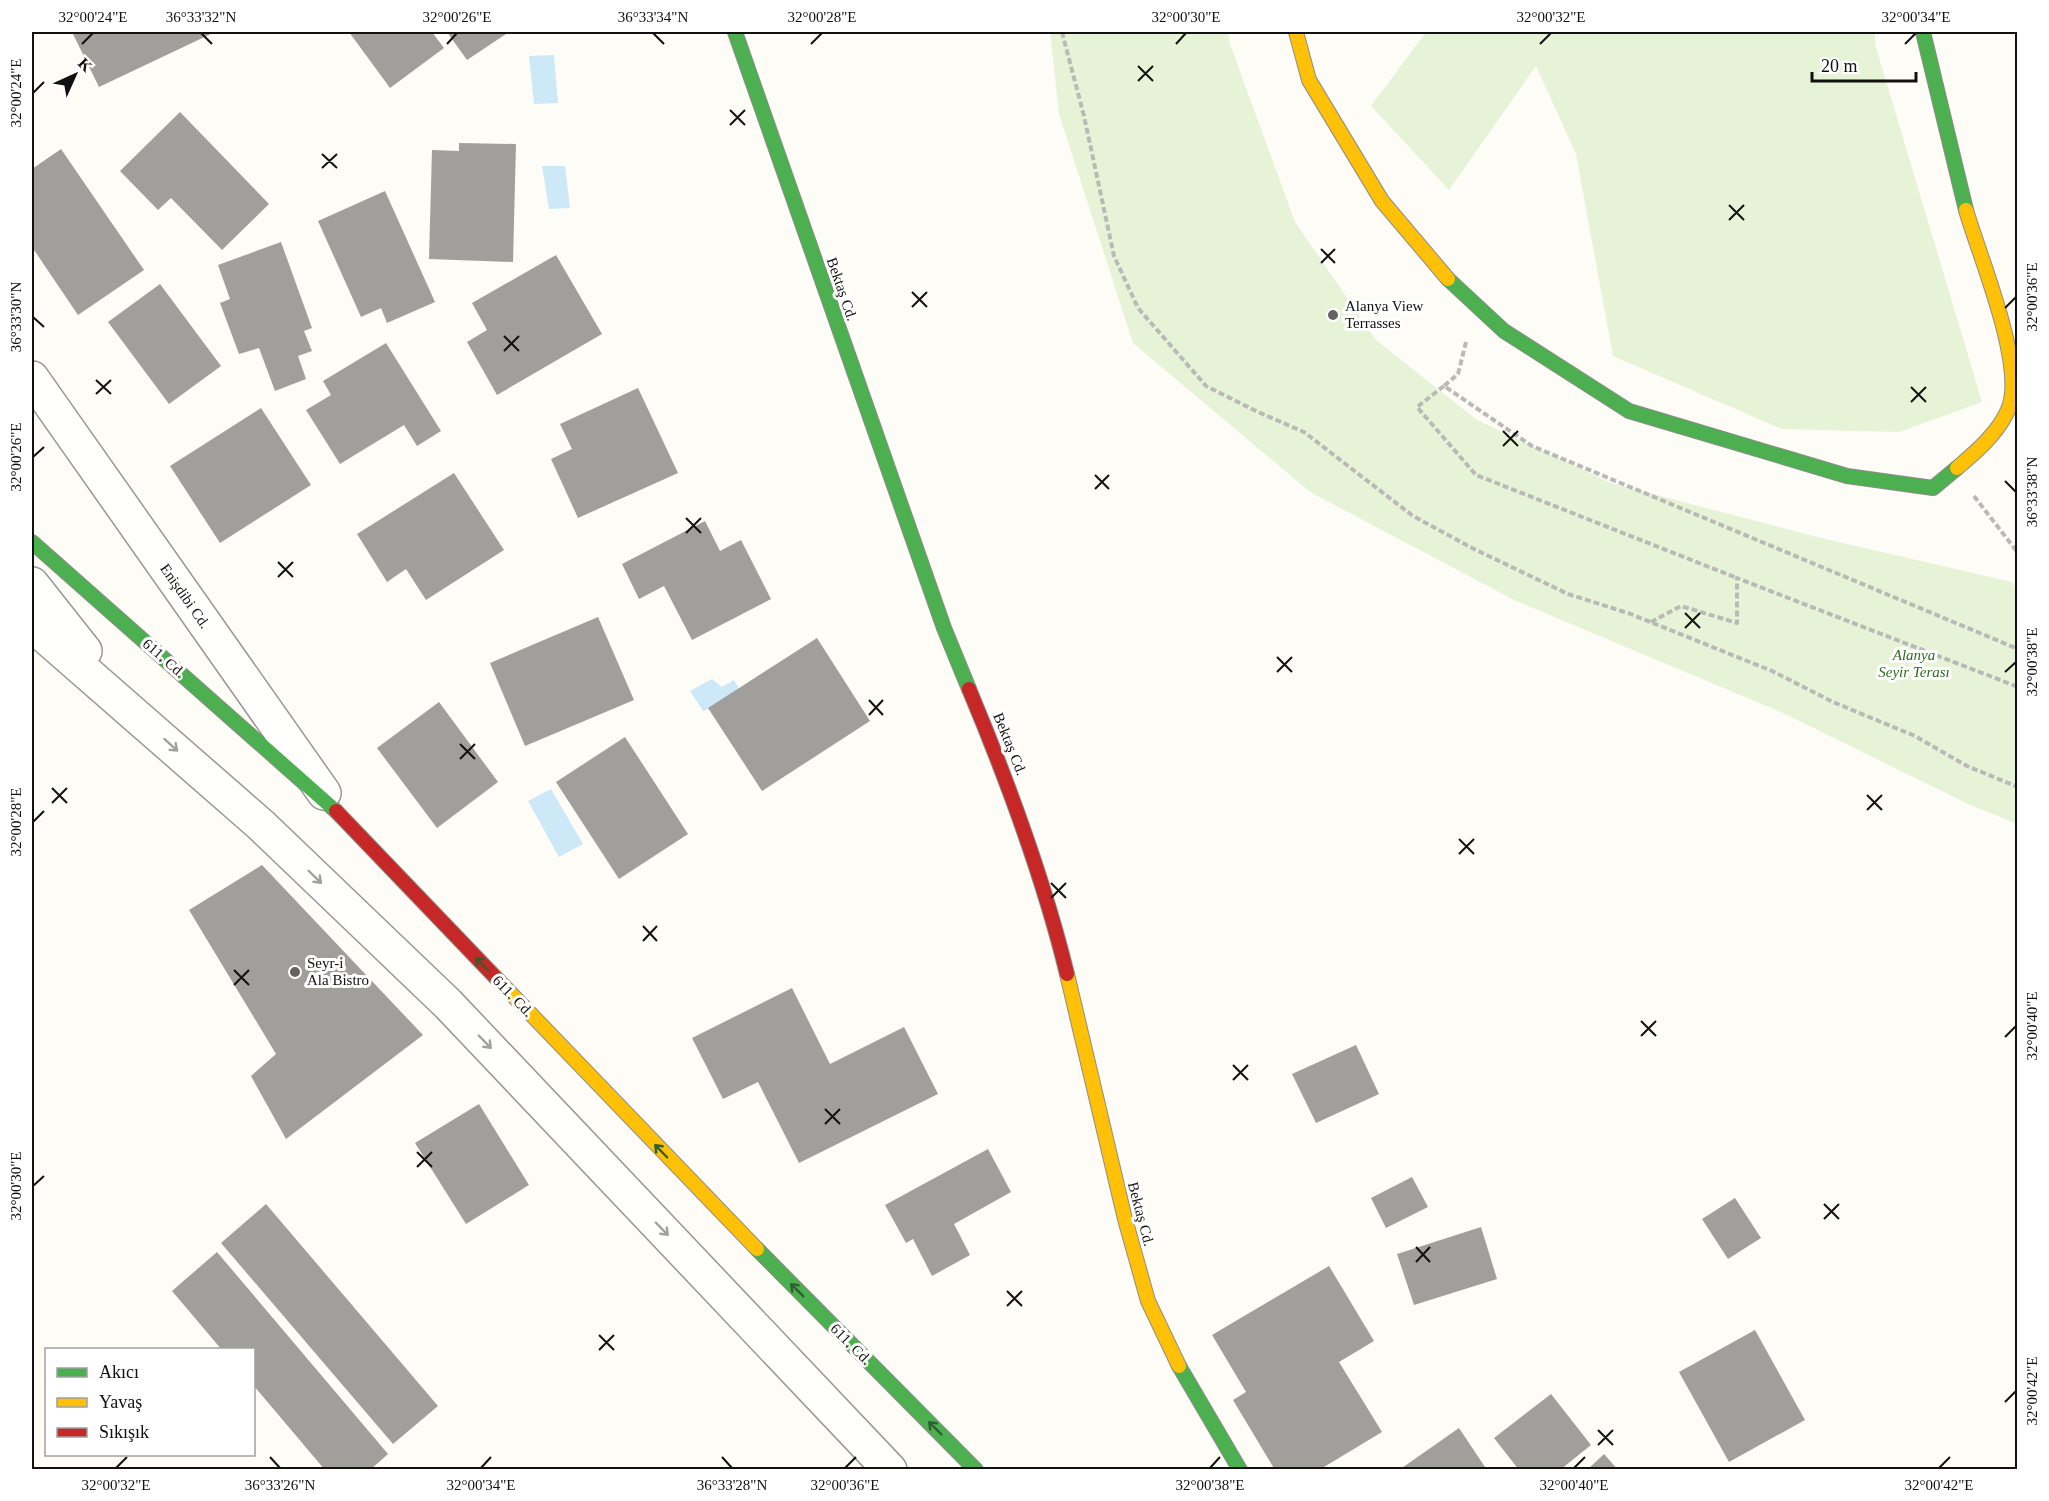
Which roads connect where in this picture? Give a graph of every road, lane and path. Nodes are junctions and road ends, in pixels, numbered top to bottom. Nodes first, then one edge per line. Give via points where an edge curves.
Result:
1 (735, 32) edge
2 (1062, 32) edge
3 (1296, 32) edge
4 (1923, 32) edge
5 (1475, 304) junction
6 (32, 378) edge
7 (1444, 386) junction
8 (1956, 471) junction
9 (32, 542) edge
10 (2018, 553) edge
11 (1737, 578) junction
12 (32, 584) edge
13 (1650, 622) junction
14 (32, 625) edge
15 (2018, 649) edge
16 (2018, 687) edge
17 (139, 717) junction
18 (2018, 787) edge
19 (339, 814) junction
20 (890, 1470) edge
21 (976, 1470) edge
22 (1240, 1470) edge

1 - 22 street, Bektaş Cd. via 944,628 1008,782 1057,934 1148,1301 1188,1383
2 - 13 path via 1114,256 1138,308 1206,386 1304,432 1413,516 1474,549 1568,594
3 - 5 street via 1309,80 1382,201 1437,269
4 - 8 street via 1966,213 2012,363 2012,399 1995,431
5 - 7 path via 1458,374
5 - 8 street via 1504,331 1629,411 1847,476 1933,488
6 - 19 street, Enişdibi Cd.
7 - 11 path via 1417,407 1476,475
7 - 15 path via 1532,446
8 - 10 path
9 - 19 street, 611. Cd.
11 - 13 path via 1737,623 1681,606
11 - 16 path
12 - 17 street
13 - 18 path via 1772,671
14 - 17 street
17 -> 20 street via 261,825 448,1004
21 -> 19 street, 611. Cd. via 709,1201

